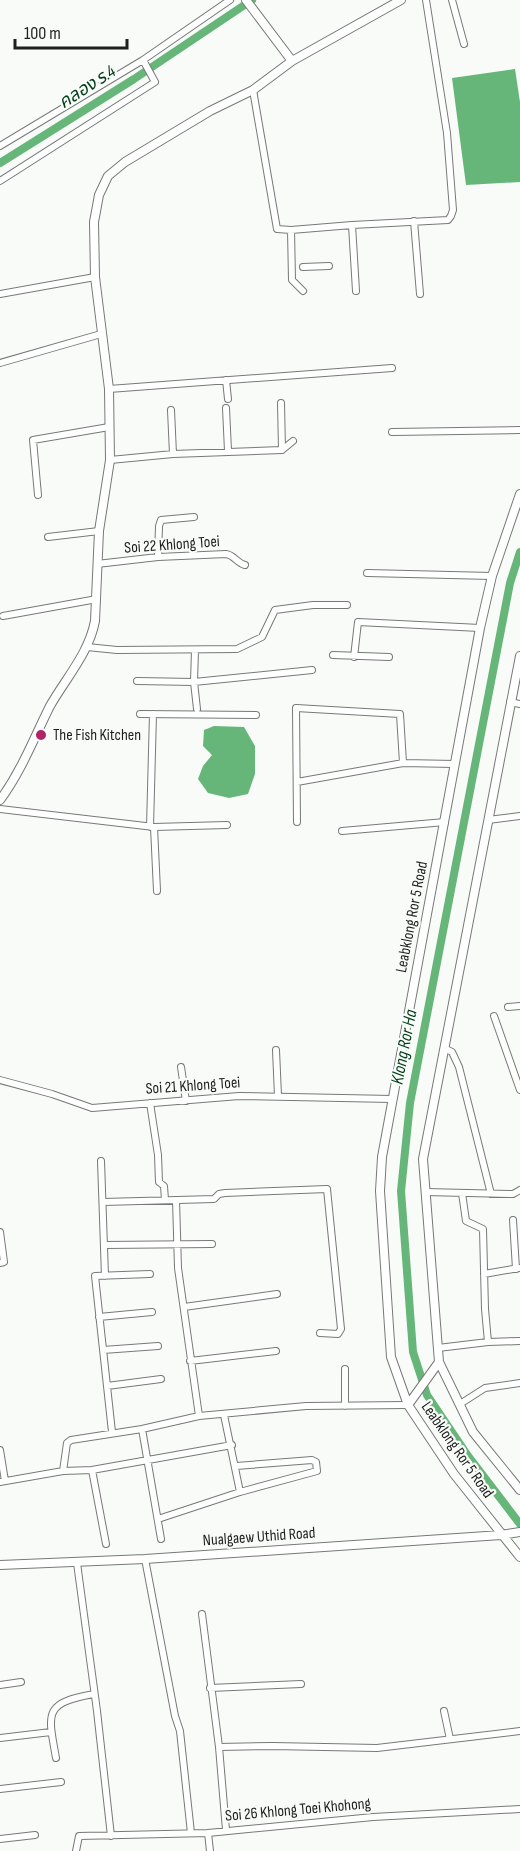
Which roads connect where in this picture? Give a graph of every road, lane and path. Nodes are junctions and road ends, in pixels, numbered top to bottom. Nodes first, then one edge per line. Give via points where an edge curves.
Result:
1 (230, 0) edge
2 (246, 0) edge
3 (401, 0) edge
4 (426, 0) edge
5 (452, 0) edge
6 (464, 44) dead end
7 (292, 61) junction
8 (145, 64) junction
9 (254, 90) junction
10 (0, 146) edge
11 (0, 181) edge
12 (414, 221) junction
13 (352, 225) junction
14 (291, 230) junction
15 (297, 266) junction
16 (329, 266) dead end
17 (95, 278) junction
18 (303, 291) dead end
19 (356, 291) dead end
20 (0, 294) edge
21 (420, 294) dead end
22 (102, 334) junction
23 (0, 363) edge
24 (392, 368) dead end
25 (226, 380) junction
26 (109, 389) junction
27 (228, 399) dead end
28 (281, 403) dead end
29 (226, 408) dead end
30 (171, 410) dead end
31 (109, 427) junction
32 (520, 430) edge
33 (392, 432) dead end
34 (293, 441) dead end
35 (282, 450) junction
36 (228, 452) junction
37 (173, 454) junction
38 (110, 460) junction
39 (520, 494) edge
40 (38, 495) dead end
41 (194, 517) dead end
42 (99, 531) junction
43 (48, 537) dead end
44 (158, 557) junction
45 (97, 564) junction
46 (245, 565) dead end
47 (368, 573) dead end
48 (492, 576) junction
49 (96, 599) junction
50 (347, 604) dead end
51 (3, 616) dead end
52 (480, 628) junction
53 (87, 647) junction
54 (195, 650) junction
55 (333, 655) dead end
56 (520, 656) edge
57 (354, 657) junction
58 (389, 657) dead end
59 (312, 670) dead end
60 (137, 681) dead end
61 (194, 682) junction
62 (510, 702) junction
63 (520, 704) edge
64 (197, 709) dead end
65 (140, 714) dead end
66 (153, 714) junction
67 (256, 714) dead end
68 (403, 764) junction
69 (455, 765) junction
70 (297, 782) junction
71 (0, 800) edge
72 (0, 809) edge
73 (520, 816) edge
74 (488, 820) junction
75 (297, 822) dead end
76 (445, 822) junction
77 (227, 825) dead end
78 (152, 827) junction
79 (342, 831) dead end
80 (157, 891) dead end
81 (520, 1006) edge
82 (508, 1007) dead end
83 (494, 1016) dead end
84 (444, 1048) junction
85 (276, 1050) dead end
86 (181, 1067) dead end
87 (0, 1080) edge
88 (520, 1090) edge
89 (278, 1096) junction
90 (392, 1099) junction
91 (186, 1101) junction
92 (150, 1103) junction
93 (102, 1161) dead end
94 (520, 1190) edge
95 (425, 1192) junction
96 (462, 1193) junction
97 (491, 1194) junction
98 (165, 1200) junction
99 (176, 1200) junction
100 (103, 1202) junction
101 (513, 1220) dead end
102 (0, 1232) edge
103 (212, 1244) dead end
104 (104, 1245) junction
105 (177, 1245) junction
106 (0, 1263) edge
107 (518, 1268) edge
108 (150, 1274) dead end
109 (484, 1274) junction
110 (105, 1276) junction
111 (277, 1294) dead end
112 (184, 1307) junction
113 (152, 1311) dead end
114 (99, 1317) junction
115 (320, 1333) dead end
116 (520, 1341) edge
117 (488, 1342) junction
118 (158, 1346) dead end
119 (438, 1348) junction
120 (103, 1350) junction
121 (276, 1351) dead end
122 (190, 1360) junction
123 (439, 1362) junction
124 (345, 1369) dead end
125 (161, 1379) dead end
126 (520, 1383) edge
127 (107, 1386) junction
128 (460, 1404) junction
129 (408, 1405) junction
130 (345, 1406) junction
131 (224, 1415) junction
132 (199, 1416) junction
133 (142, 1429) junction
134 (112, 1432) junction
135 (232, 1445) junction
136 (0, 1450) edge
137 (149, 1461) junction
138 (236, 1466) junction
139 (92, 1470) junction
140 (63, 1471) junction
141 (2, 1482) edge
142 (520, 1490) edge
143 (240, 1492) junction
144 (158, 1519) junction
145 (520, 1532) edge
146 (501, 1535) junction
147 (161, 1539) dead end
148 (106, 1544) dead end
149 (520, 1557) edge
150 (145, 1559) junction
151 (77, 1563) junction
152 (0, 1564) edge
153 (202, 1614) dead end
154 (21, 1682) dead end
155 (0, 1684) edge
156 (301, 1684) dead end
157 (210, 1688) junction
158 (94, 1694) junction
159 (444, 1711) dead end
160 (520, 1731) edge
161 (51, 1732) junction
162 (0, 1737) edge
163 (450, 1739) junction
164 (219, 1747) junction
165 (56, 1758) dead end
166 (61, 1782) dead end
167 (0, 1788) edge
168 (520, 1809) edge
169 (226, 1830) junction
170 (191, 1833) junction
171 (208, 1833) junction
172 (35, 1835) dead end
173 (111, 1836) junction
174 (0, 1839) edge
175 (76, 1851) edge
176 (210, 1851) edge

1 - 8 street
2 - 7 street
3 - 7 street
4 - 12 street via 447,132 453,210 448,220
5 - 6 street
7 - 9 street
8 - 10 street
8 - 11 street via 155,82
9 - 14 street via 276,226
9 - 17 street via 210,111 108,176 99,195 94,222
12 - 13 street
12 - 21 street
13 - 14 street
13 - 19 street
14 - 15 street
15 - 16 street
15 - 18 street via 292,280
17 - 20 street
17 - 22 street
22 - 23 street
22 - 26 street
24 - 25 street
25 - 26 street
25 - 27 street
26 - 31 street
28 - 35 street
29 - 36 street
30 - 37 street
31 - 38 street
31 - 40 street via 33,440
32 - 33 street
34 - 35 street
35 - 36 street
36 - 37 street
37 - 38 street
38 - 42 street
39 - 48 street, Leabklong Ror 5 Road
41 - 44 street via 161,520
42 - 43 street
42 - 45 street
44 - 45 street, Soi 22 Khlong Toei
44 - 46 street, Soi 22 Khlong Toei via 226,554
45 - 49 street
47 - 48 street
48 - 52 street, Leabklong Ror 5 Road
49 - 51 street
49 - 53 street
50 - 54 street via 275,610 262,637 250,644 237,649
52 - 57 street via 358,622
52 - 69 street, Leabklong Ror 5 Road
53 - 54 street
53 - 71 street
54 - 61 street
55 - 57 street
56 - 62 street, Leabklong Ror 5 Road
57 - 58 street
59 - 61 street
60 - 61 street
61 - 64 street
62 - 63 street
62 - 74 street, Leabklong Ror 5 Road
65 - 66 street
66 - 67 street
66 - 78 street
68 - 69 street
68 - 70 street
68 - 70 street via 400,714 296,708
69 - 76 street, Leabklong Ror 5 Road
70 - 75 street
72 - 78 street
73 - 74 street
74 - 84 street, Leabklong Ror 5 Road
76 - 79 street
76 - 90 street, Leabklong Ror 5 Road
77 - 78 street
78 - 80 street
81 - 82 street
83 - 88 street
84 - 95 street, Leabklong Ror 5 Road via 423,1159
84 - 97 street via 452,1052 459,1067
85 - 89 street
86 - 91 street
87 - 92 street, Soi 21 Khlong Toei via 92,1108
89 - 90 street, Soi 21 Khlong Toei
89 - 91 street, Soi 21 Khlong Toei
90 - 129 street, Leabklong Ror 5 Road via 380,1191 391,1357
91 - 92 street, Soi 21 Khlong Toei
92 - 98 street via 159,1182 164,1186
93 - 100 street
94 - 97 street via 513,1194
95 - 96 street
95 - 119 street, Leabklong Ror 5 Road
96 - 97 street
96 - 109 street via 466,1221 483,1229
98 - 99 street
98 - 100 street
99 - 105 street
99 - 115 street via 214,1199 225,1193 327,1189 342,1329 338,1334
100 - 104 street
101 - 107 street
102 - 106 street via 4,1262
103 - 105 street
104 - 105 street
104 - 110 street
105 - 112 street
107 - 109 street
108 - 110 street
109 - 117 street
110 - 114 street via 94,1276
111 - 112 street
112 - 122 street
113 - 114 street
114 - 120 street
116 - 117 street
117 - 119 street
118 - 120 street
119 - 123 street, Leabklong Ror 5 Road
120 - 127 street
121 - 122 street
122 - 132 street
123 - 128 street, Leabklong Ror 5 Road
123 - 129 street
124 - 130 street
125 - 127 street
126 - 128 street via 485,1388
127 - 134 street
128 - 142 street, Leabklong Ror 5 Road via 473,1432
129 - 130 street
129 - 146 street, Leabklong Ror 5 Road
130 - 131 street
131 - 132 street
131 - 135 street
132 - 133 street
133 - 134 street
133 - 137 street
134 - 140 street via 67,1443
135 - 137 street
135 - 138 street
136 - 141 street
137 - 139 street
137 - 144 street
138 - 143 street
138 - 143 street via 312,1460 317,1466 317,1471
139 - 140 street
139 - 148 street
140 - 141 street
143 - 144 street
144 - 147 street
145 - 146 street, Nualgaew Uthid Road
146 - 149 street, Leabklong Ror 5 Road
146 - 150 street, Nualgaew Uthid Road
150 - 151 street, Nualgaew Uthid Road
150 - 170 street via 179,1726
151 - 152 street, Nualgaew Uthid Road
151 - 158 street
153 - 157 street
154 - 155 street
156 - 157 street
157 - 164 street
158 - 161 street via 70,1699 56,1708 50,1716
158 - 173 street
159 - 163 street
160 - 163 street
161 - 162 street
161 - 165 street
163 - 164 street via 377,1748
164 - 169 street
166 - 167 street
168 - 169 street, Soi 26 Khlong Toei Khohong
169 - 171 street, Soi 26 Khlong Toei Khohong
170 - 171 street, Soi 26 Khlong Toei Khohong
170 - 173 street, Soi 26 Khlong Toei Khohong
171 - 176 street
172 - 174 street
173 - 175 street, Soi 26 Khlong Toei Khohong via 79,1836

